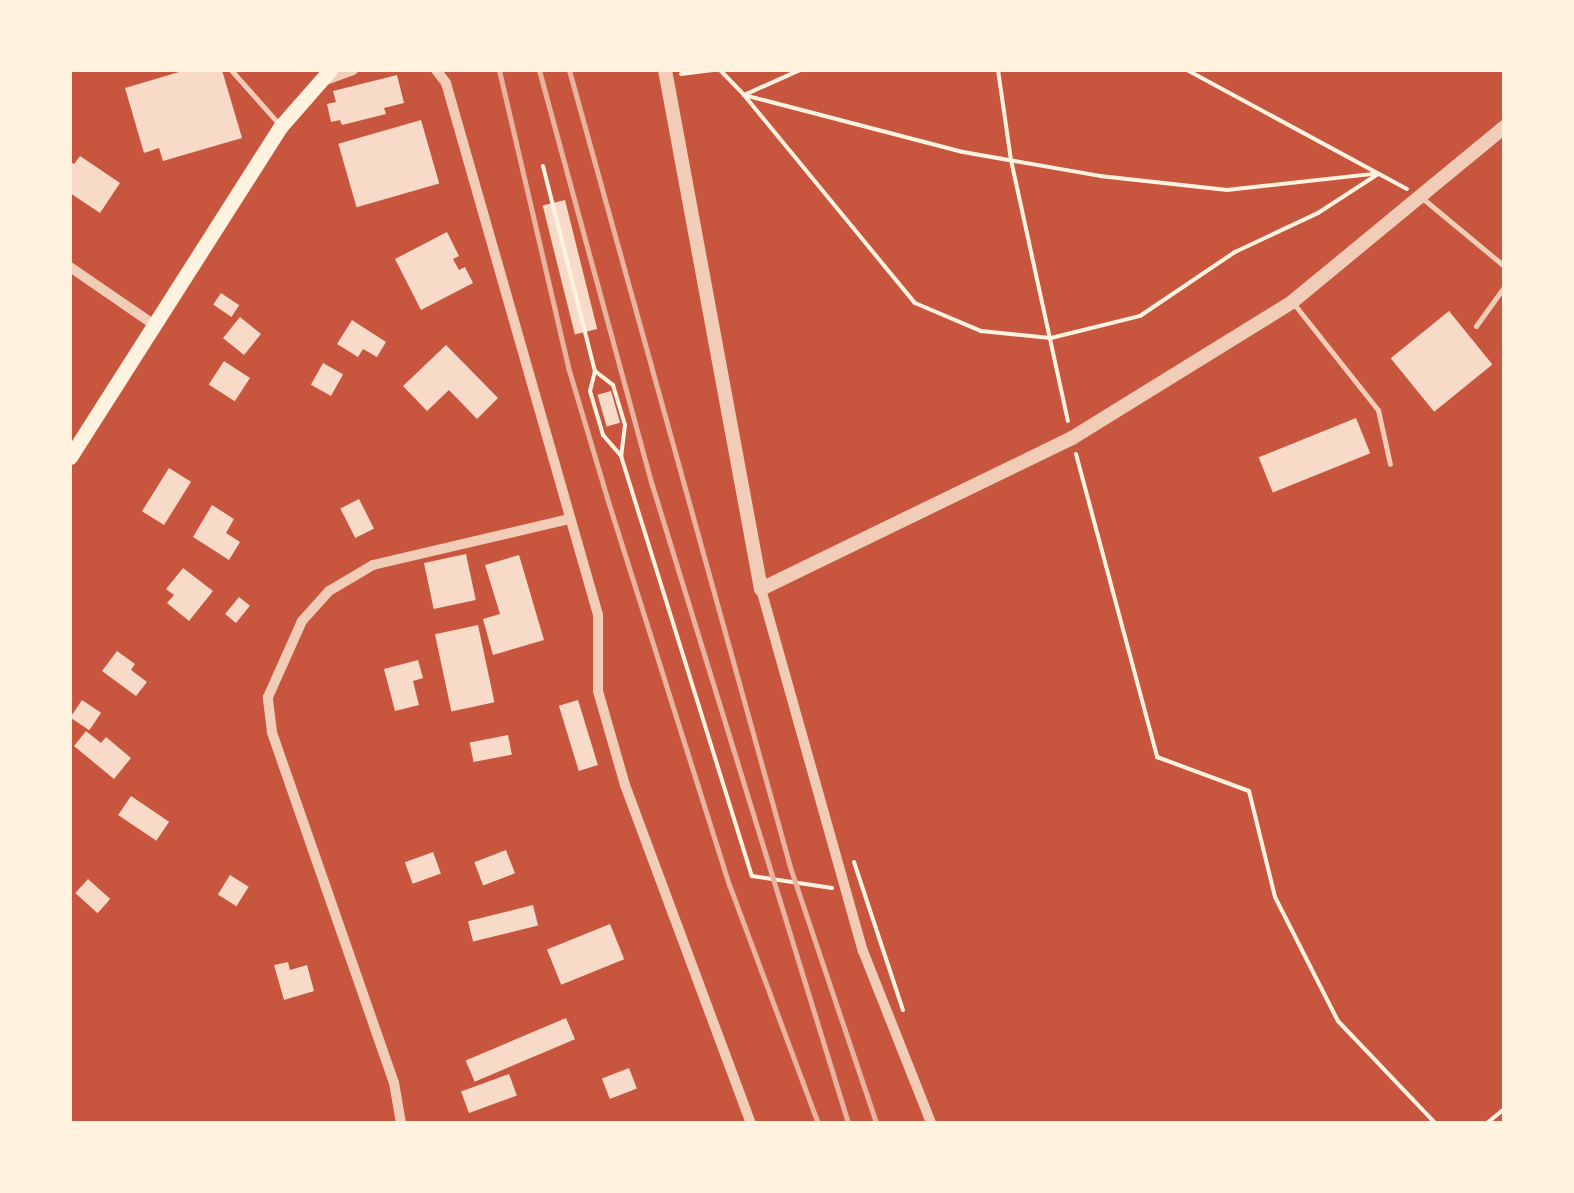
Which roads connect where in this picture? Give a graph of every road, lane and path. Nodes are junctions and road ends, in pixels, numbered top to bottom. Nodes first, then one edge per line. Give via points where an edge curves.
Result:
1 (231, 70) edge
2 (330, 70) edge
3 (352, 70) edge
4 (436, 70) edge
5 (666, 70) edge
6 (720, 70) edge
7 (800, 70) edge
8 (998, 70) edge
9 (1187, 70) edge
10 (318, 84) junction
11 (744, 95) junction
12 (281, 126) junction
13 (1504, 127) edge
14 (1011, 160) junction
15 (544, 166) dead end
16 (1378, 174) junction
17 (1418, 196) junction
18 (70, 266) edge
19 (1504, 266) edge
20 (1504, 287) edge
21 (1292, 302) junction
22 (156, 326) junction
23 (1476, 326) dead end
24 (1051, 338) junction
25 (595, 372) junction
26 (1072, 438) junction
27 (621, 456) junction
28 (70, 457) edge
29 (1390, 464) dead end
30 (569, 519) junction
31 (761, 589) junction
32 (852, 857) dead end
33 (846, 890) junction
34 (908, 1027) dead end
35 (1504, 1109) edge
36 (402, 1123) edge
37 (751, 1123) edge
38 (931, 1123) edge
39 (1435, 1123) edge
40 (1487, 1123) edge

1 - 12 lane
2 - 10 main road
3 - 10 street
4 - 30 street via 446,83
5 - 31 street
6 - 11 path
7 - 11 path
8 - 14 path
9 - 16 path
10 - 12 main road
11 - 14 path
11 - 24 path via 915,303 981,331
12 - 22 main road
13 - 17 street
14 - 16 path via 1227,190
14 - 24 path
15 - 25 path
16 - 17 path
16 - 24 path via 1318,213 1235,252 1140,316
17 - 19 lane
17 - 21 street
18 - 22 street
20 - 23 lane
21 - 26 street
21 - 29 lane via 1378,410
22 - 28 main road
24 - 26 path
25 - 27 path via 590,391 604,435
25 - 27 path via 613,385 625,424
26 - 31 street
26 - 39 path via 1157,756 1249,791 1275,896 1338,1021
27 - 33 path via 752,876
30 - 36 street via 358,573 329,591 302,621 268,697 272,732 394,1083
30 - 37 street via 598,616 598,691 624,785
31 - 33 street
32 - 34 path
33 - 38 street
35 - 40 path

